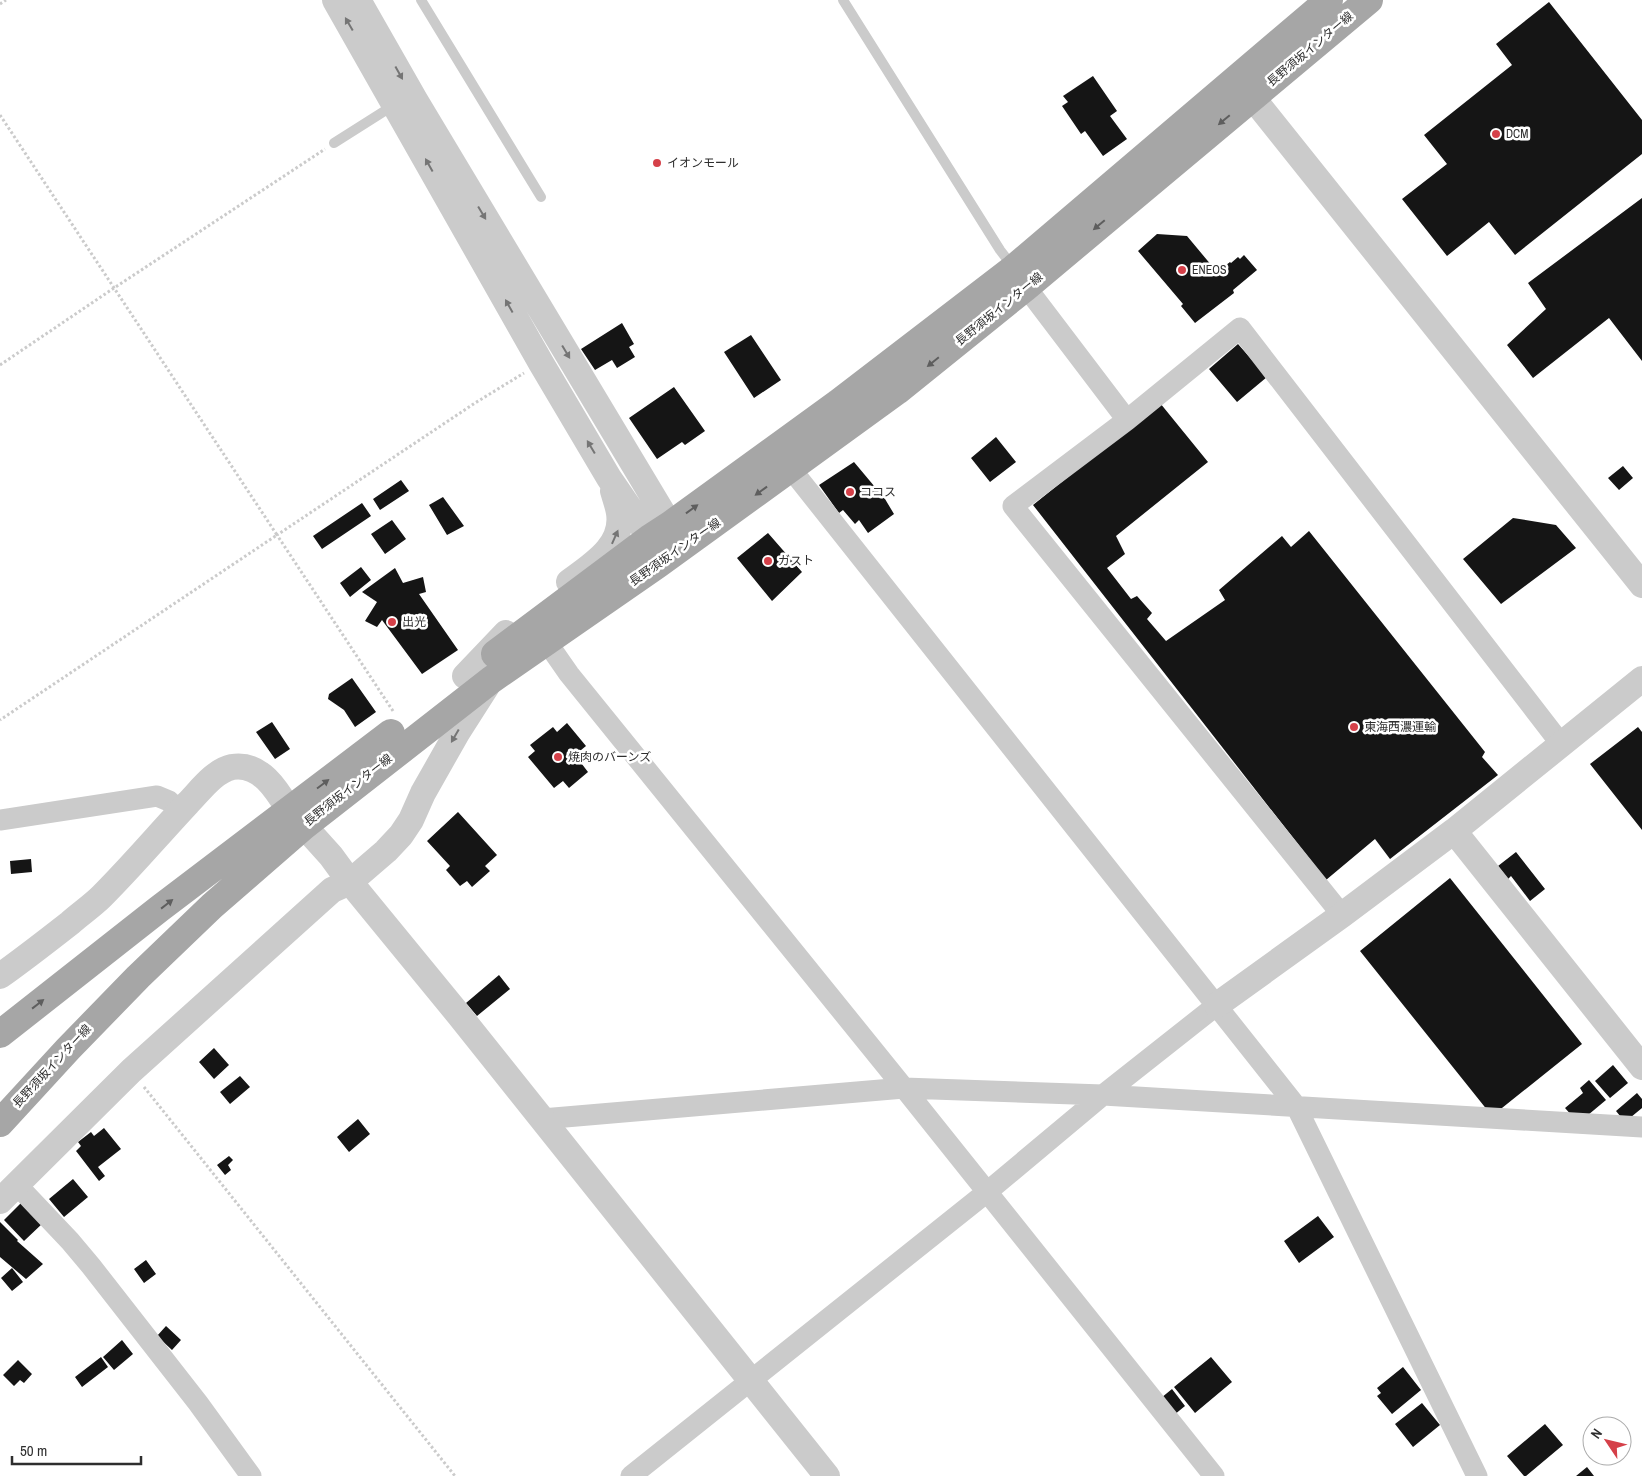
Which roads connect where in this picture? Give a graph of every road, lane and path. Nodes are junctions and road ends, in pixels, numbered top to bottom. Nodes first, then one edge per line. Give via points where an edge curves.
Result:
1 (6, 0) edge
2 (335, 0) edge
3 (358, 0) edge
4 (421, 0) edge
5 (843, 0) edge
6 (1329, 0) edge
7 (1369, 0) edge
8 (0, 4) edge
9 (1252, 97) junction
10 (395, 104) junction
11 (0, 115) edge
12 (334, 143) joint
13 (542, 197) dead end
14 (1020, 277) junction
15 (114, 288) junction
16 (541, 363) junction
17 (0, 366) edge
18 (1127, 420) junction
19 (791, 469) junction
20 (609, 478) junction
21 (660, 532) junction
22 (277, 535) junction
23 (672, 554) junction
24 (1642, 585) edge
25 (546, 641) junction
26 (478, 678) junction
27 (1642, 679) edge
28 (0, 720) edge
29 (401, 724) junction
30 (1561, 744) junction
31 (180, 811) junction
32 (296, 818) junction
33 (0, 820) edge
34 (1454, 831) junction
35 (350, 882) junction
36 (1342, 915) junction
37 (0, 976) edge
38 (1217, 1005) junction
39 (0, 1034) edge
40 (1642, 1067) edge
41 (131, 1071) junction
42 (904, 1088) junction
43 (1103, 1095) junction
44 (1296, 1106) junction
45 (542, 1119) junction
46 (0, 1123) edge
47 (1642, 1127) edge
48 (987, 1192) junction
49 (8, 1193) edge
50 (750, 1380) junction
51 (251, 1476) edge
52 (455, 1476) edge
53 (631, 1476) edge
54 (827, 1476) edge
55 (1214, 1476) edge
56 (1478, 1476) edge

1 - 8 path
10 -> 2 street
3 -> 21 street
4 - 13 lane
5 - 14 lane
6 - 14 main road, 長野須坂インター線
7 - 9 main road, 長野須坂インター線
9 -> 14 main road, 長野須坂インター線
9 - 24 street
10 - 12 lane
16 -> 10 street
11 - 15 path
12 - 15 path
14 - 18 street
14 -> 19 main road, 長野須坂インター線 via 896,391
21 -> 14 main road, 長野須坂インター線
15 - 17 path
15 - 22 path
20 -> 16 street
16 - 22 path via 475,403
18 - 30 street via 1240,328
18 - 36 street via 1013,506
19 -> 23 main road, 長野須坂インター線
19 - 38 street
20 - 21 street
26 -> 20 street via 518,620 603,556 611,546 619,527 619,513
21 - 23 street
21 - 26 main road, 長野須坂インター線
22 - 28 path
22 - 29 path
23 - 25 main road, 長野須坂インター線
25 - 26 main road, 長野須坂インター線
25 - 42 street via 569,674
26 - 29 main road, 長野須坂インター線
26 - 32 main road, 長野須坂インター線
26 -> 35 street via 457,732 406,828 386,851
27 - 30 street
32 -> 29 main road, 長野須坂インター線
30 - 34 street
31 - 32 street via 220,773 242,767 254,770 271,784
31 - 33 street via 169,800 156,796
31 - 37 street via 101,897
32 - 35 street
39 -> 32 main road, 長野須坂インター線
32 - 46 main road, 長野須坂インター線 via 68,1049
34 - 36 street
34 - 40 street
35 - 41 street via 332,890
35 - 45 street
36 - 38 street
38 - 43 street
38 - 44 street
41 - 49 street
41 - 52 path
42 - 43 street
42 - 45 street
42 - 48 street
43 - 44 street
43 - 48 street
44 - 47 street
44 - 56 street
45 - 50 street
48 - 50 street
48 - 55 street
49 - 51 street via 70,1241 198,1403
50 - 53 street
50 - 54 street

